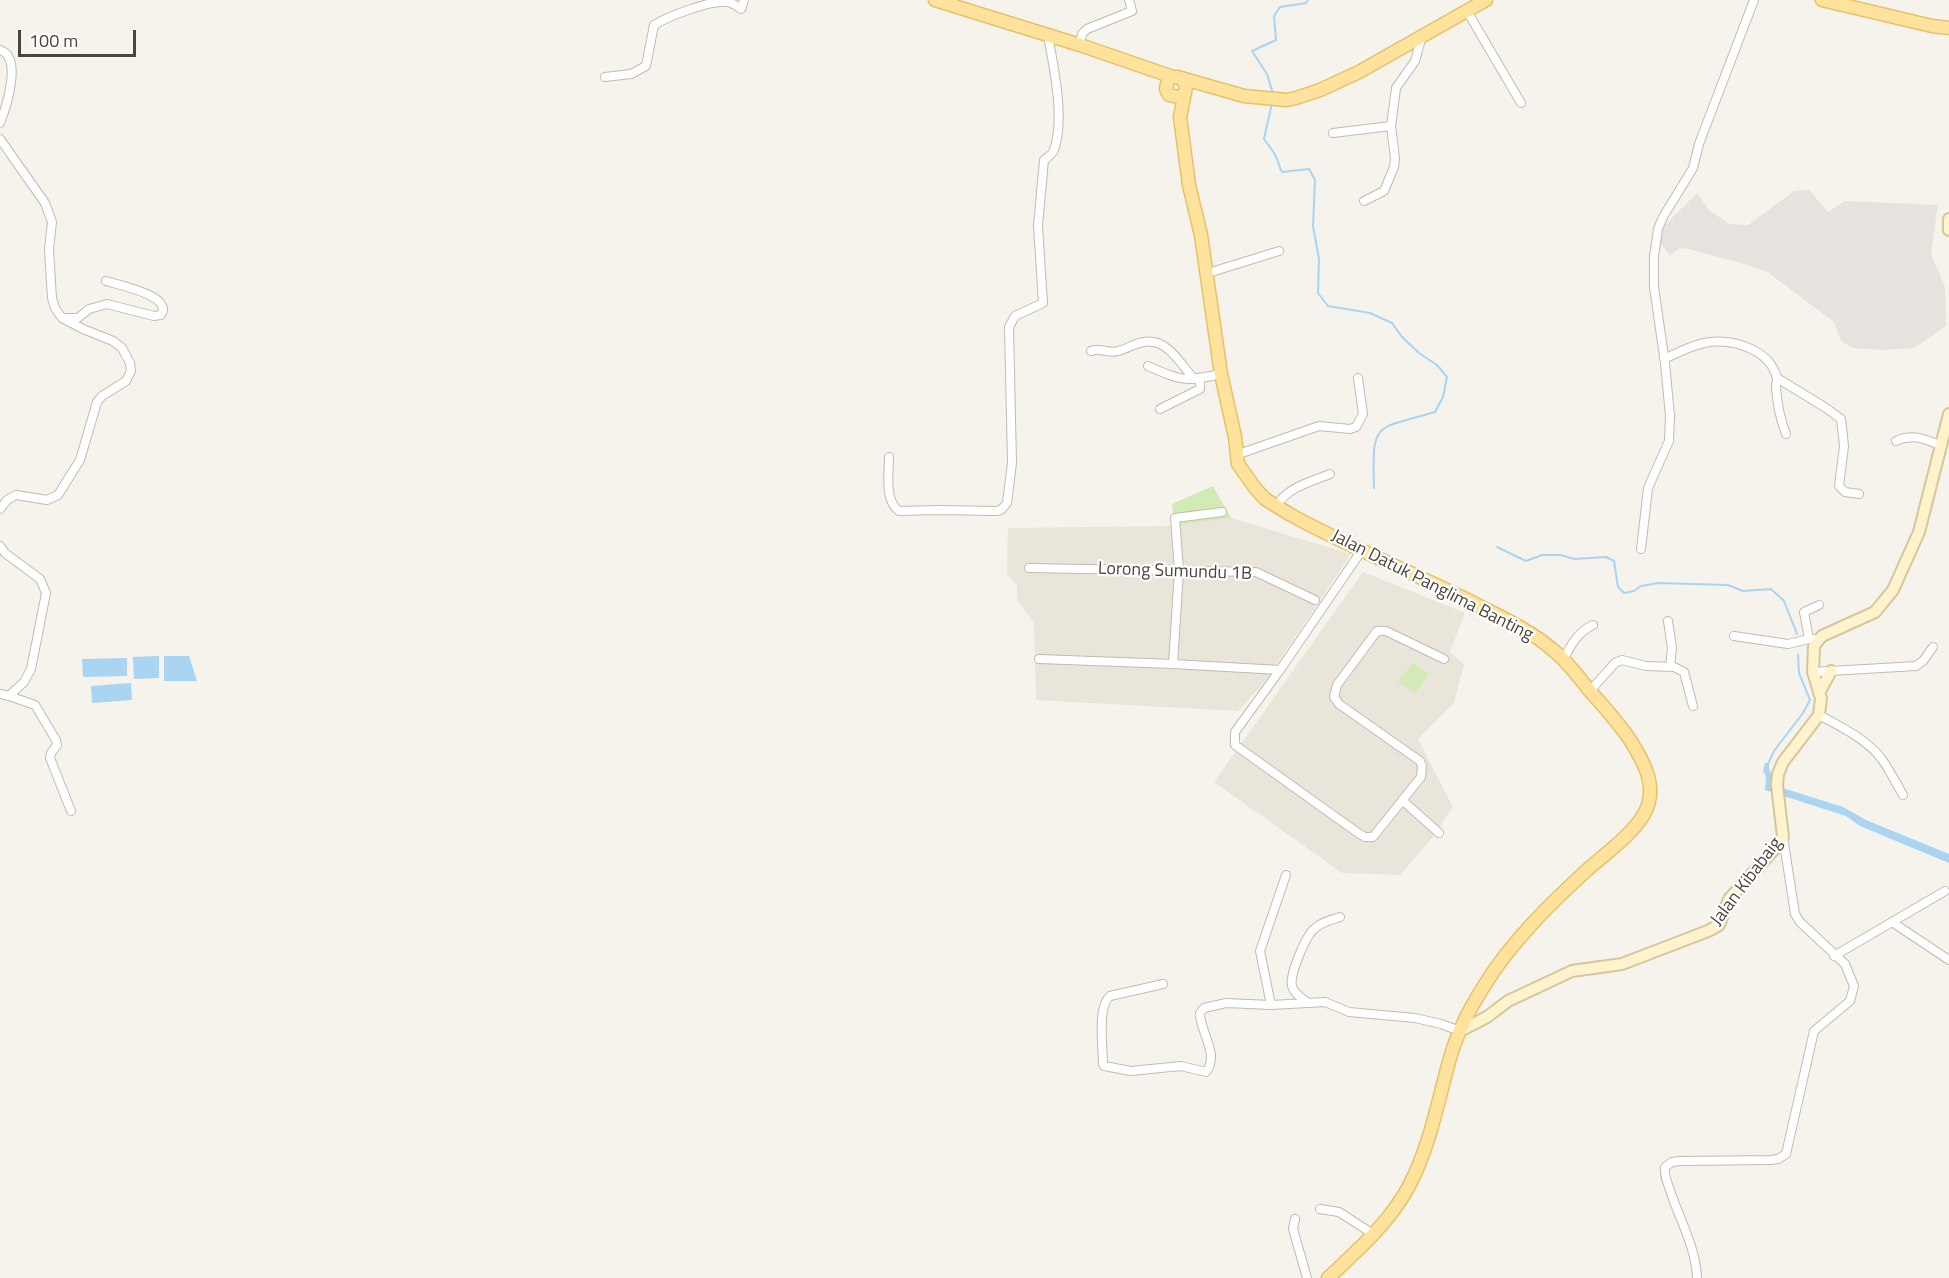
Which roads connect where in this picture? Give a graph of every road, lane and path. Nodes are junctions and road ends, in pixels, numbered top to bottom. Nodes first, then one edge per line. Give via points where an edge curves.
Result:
1 (744, 0) edge
2 (1129, 0) edge
3 (1486, 0) edge
4 (1754, 0) edge
5 (941, 1) edge
6 (1829, 1) edge
7 (1467, 10) junction
8 (1949, 28) edge
9 (1048, 36) junction
10 (1422, 36) junction
11 (1080, 45) junction
12 (0, 50) edge
13 (1139, 65) junction
14 (604, 78) dead end
15 (1181, 85) junction
16 (1168, 92) junction
17 (1521, 102) dead end
18 (1180, 117) junction
19 (0, 123) edge
20 (1391, 126) junction
21 (1334, 133) dead end
22 (0, 139) edge
23 (1364, 201) dead end
24 (1949, 219) edge
25 (1949, 230) edge
26 (1279, 251) dead end
27 (1205, 274) junction
28 (106, 281) dead end
29 (62, 318) junction
30 (1091, 351) dead end
31 (1664, 357) junction
32 (1148, 366) dead end
33 (1221, 374) junction
34 (1358, 378) dead end
35 (1777, 378) junction
36 (1197, 379) junction
37 (1160, 409) dead end
38 (1949, 414) edge
39 (1786, 434) dead end
40 (1896, 441) dead end
41 (1942, 446) junction
42 (1236, 455) junction
43 (889, 457) dead end
44 (1330, 474) dead end
45 (1859, 494) dead end
46 (1276, 506) junction
47 (0, 509) edge
48 (1222, 512) dead end
49 (0, 546) edge
50 (1641, 549) dead end
51 (1362, 550) junction
52 (1029, 568) dead end
53 (1179, 570) junction
54 (1315, 600) dead end
55 (1819, 605) dead end
56 (1668, 621) dead end
57 (1593, 625) dead end
58 (1734, 636) dead end
59 (1814, 639) junction
60 (1933, 646) dead end
61 (1039, 659) dead end
62 (1444, 659) dead end
63 (1563, 660) junction
64 (1173, 664) junction
65 (1670, 667) junction
66 (1280, 670) junction
67 (1831, 671) junction
68 (1813, 672) junction
69 (1590, 691) junction
70 (1819, 693) junction
71 (4, 695) edge
72 (1693, 706) dead end
73 (1819, 715) junction
74 (1903, 795) dead end
75 (1402, 800) junction
76 (70, 811) dead end
77 (1438, 833) dead end
78 (1783, 837) junction
79 (1286, 875) dead end
80 (1945, 891) dead end
81 (1340, 917) dead end
82 (1892, 922) junction
83 (1834, 956) junction
84 (1949, 960) edge
85 (1163, 984) dead end
86 (1308, 1003) junction
87 (1270, 1005) junction
88 (1460, 1032) junction
89 (1320, 1209) dead end
90 (1295, 1219) dead end
91 (1373, 1234) junction
92 (1307, 1278) edge
93 (1328, 1278) edge
94 (1697, 1278) edge

1 - 14 street via 741,9 721,2 664,19 654,25 646,66 631,74
2 - 11 street via 1132,11 1087,29
3 - 7 main road
4 - 31 street via 1693,168 1658,229 1654,287
5 - 9 main road
6 - 8 main road
7 - 10 main road
7 - 17 street
9 - 11 main road
9 - 43 street via 1058,132 1053,153 1044,160 1039,198 1043,303 1015,316 1009,327 1012,463 1007,503 996,511 899,512 890,499
10 - 15 main road via 1336,83 1287,100
10 - 20 street via 1415,61 1396,88
11 - 13 main road
12 - 19 street via 9,57 11,68 9,99
13 - 15 main road
13 - 16 main road
15 - 16 main road via 1167,83
15 - 16 main road via 1178,97
15 - 18 main road, Jalan Datuk Panglima Banting
16 - 18 main road, Jalan Datuk Panglima Banting
18 - 27 main road, Jalan Datuk Panglima Banting
20 - 21 street
20 - 23 street via 1395,162 1387,186
22 - 29 street via 50,213 52,298
24 - 25 street
26 - 27 street
27 - 33 main road, Jalan Datuk Panglima Banting
28 - 29 street via 158,300 164,312 154,315 107,304 89,309 78,318
29 - 47 street via 113,340 129,357 130,375 97,402 80,460 55,498 16,495
30 - 36 street via 1114,352 1151,341 1162,344
31 - 35 street via 1705,342 1752,347 1765,357
31 - 50 street via 1669,441 1648,488
32 - 36 street via 1177,378
33 - 36 street
33 - 42 main road, Jalan Datuk Panglima Banting
34 - 42 street via 1363,414 1356,427 1319,426
35 - 39 street
35 - 45 street via 1840,420 1844,446 1839,486 1845,492
36 - 37 street via 1200,389
38 - 41 street
40 - 41 street via 1906,436
41 - 59 street via 1943,459 1917,539 1893,590 1875,612
42 - 46 main road, Jalan Datuk Panglima Banting via 1255,488
44 - 46 street via 1291,490
46 - 51 main road, Jalan Datuk Panglima Banting
48 - 53 street via 1175,518
49 - 71 street via 40,579 46,593 28,678
51 - 63 main road, Jalan Datuk Panglima Banting via 1505,619 1536,637
51 - 66 street
52 - 53 street, Lorong Sumundu 1B
53 - 54 street, Lorong Sumundu 1B via 1256,572
53 - 64 street
55 - 59 street via 1804,612
56 - 65 street
57 - 63 street via 1577,637
58 - 59 street via 1788,644
59 - 68 street
60 - 67 street via 1916,666
61 - 64 street
62 - 75 street via 1377,630 1337,685 1334,697 1340,704 1420,761 1421,777
63 - 69 main road, Jalan Datuk Panglima Banting
64 - 66 street
65 - 69 street via 1622,660
65 - 72 street via 1684,672
66 - 75 street via 1235,732 1235,745 1365,837 1373,837
67 - 68 street
67 - 70 street
68 - 70 street
69 - 88 main road, Jalan Datuk Panglima Banting via 1639,754 1649,778 1648,805 1640,820 1509,949 1483,987
70 - 73 street
71 - 76 street via 35,705 56,740 50,758
73 - 74 street via 1872,748
73 - 78 street, Jalan Kibabaig via 1778,774
75 - 77 street
78 - 83 street via 1795,914
78 - 88 street, Jalan Kibabaig via 1729,899 1721,921 1713,929 1622,964 1582,968 1566,974 1508,1001
79 - 87 street via 1260,951
80 - 82 street
81 - 86 street via 1311,932 1292,975 1295,992
82 - 83 street
82 - 84 street
83 - 94 street via 1845,964 1852,978 1853,997 1814,1031 1786,1154 1771,1160 1680,1161 1665,1167 1677,1215 1693,1251
85 - 87 street via 1107,999 1102,1011 1104,1066 1131,1071 1181,1066 1206,1072 1211,1059 1200,1018 1204,1008 1226,1003
86 - 87 street
86 - 88 street via 1330,1003 1349,1012 1422,1020
88 - 91 main road, Jalan Datuk Panglima Banting via 1418,1169 1393,1212
89 - 91 street via 1339,1212
90 - 92 street via 1293,1229
91 - 93 main road, Jalan Datuk Panglima Banting

